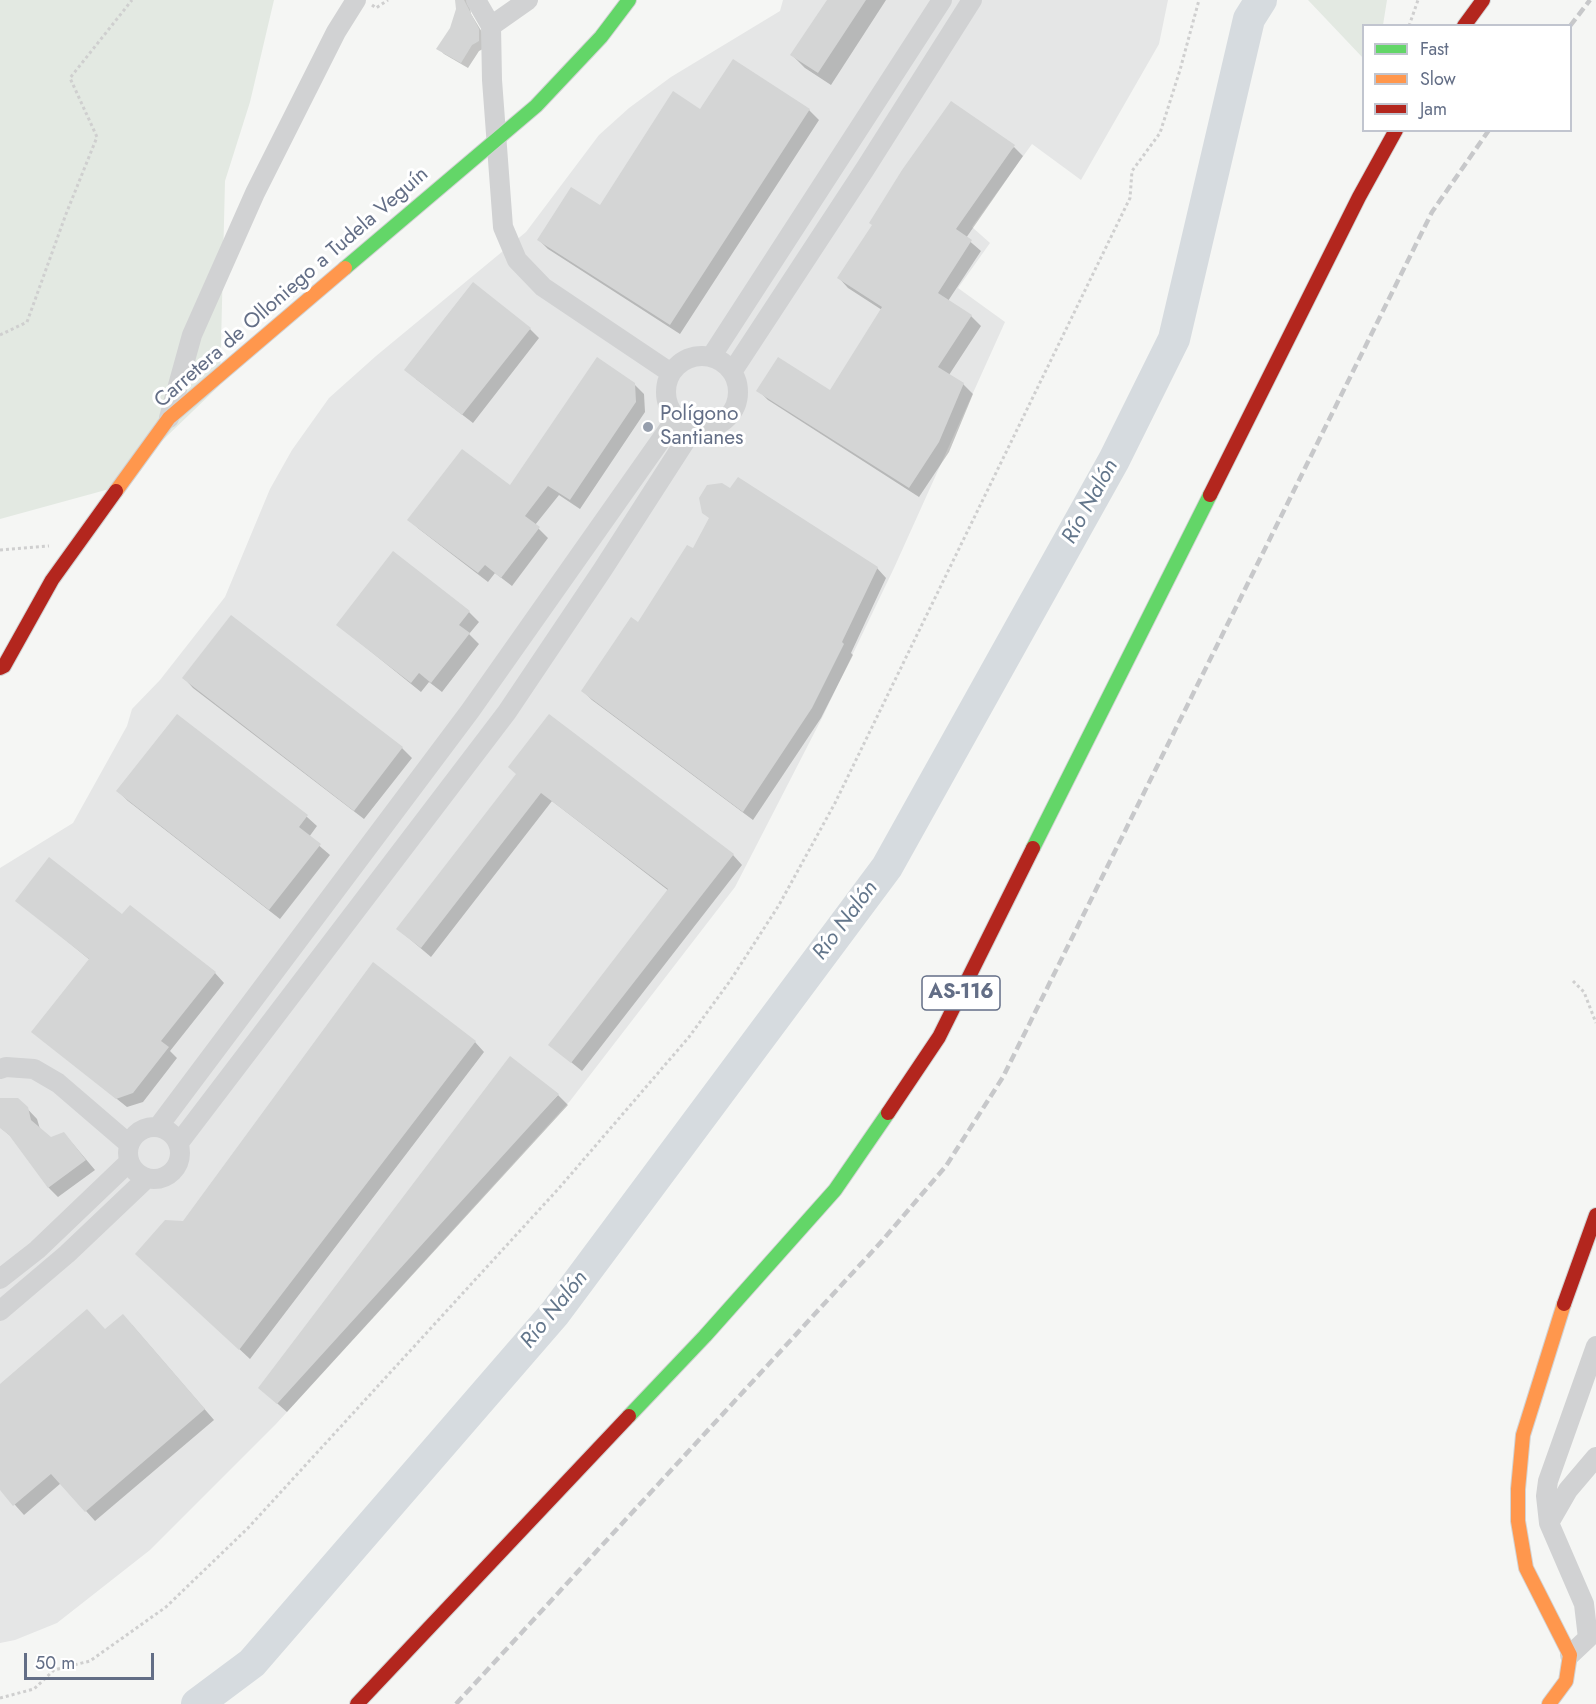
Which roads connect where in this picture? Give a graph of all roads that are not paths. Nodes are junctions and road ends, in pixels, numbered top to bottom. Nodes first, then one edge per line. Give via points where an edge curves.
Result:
1 (356, 0) edge
2 (476, 0) edge
3 (528, 0) edge
4 (629, 0) edge
5 (942, 0) edge
6 (972, 0) edge
7 (1483, 0) edge
8 (1465, 24) edge
9 (491, 26) junction
10 (1387, 132) edge
11 (1395, 132) edge
12 (498, 140) junction
13 (1380, 156) junction
14 (711, 357) junction
15 (732, 372) junction
16 (671, 373) junction
17 (677, 417) junction
18 (170, 418) junction
19 (695, 426) junction
20 (0, 668) edge
21 (0, 1069) edge
22 (158, 1127) junction
23 (178, 1144) junction
24 (129, 1153) junction
25 (146, 1179) junction
26 (1596, 1215) edge
27 (0, 1279) edge
28 (0, 1311) edge
29 (1596, 1346) edge
30 (1596, 1457) edge
31 (1549, 1523) junction
32 (1570, 1655) junction
33 (357, 1704) edge
34 (1549, 1704) edge

1 - 18 street via 336,32 245,215 192,335
2 - 9 street
3 - 9 street
4 - 12 main road, Carretera de Olloniego a Tudela Veguín via 601,37
5 - 14 street
6 - 15 street
7 - 8 main road
9 - 12 street
10 - 13 main road, AS-116
11 - 13 main road, AS-116
12 - 16 street via 503,227 517,260 543,287
12 - 18 main road, Carretera de Olloniego a Tudela Veguín
13 - 33 main road, AS-116 via 939,1037 835,1190 705,1336
14 - 15 street
14 - 16 street via 691,358
15 - 19 street via 738,389 735,408 711,427
16 - 17 street via 666,394
17 - 19 street
17 - 22 street via 470,711
18 - 20 main road, Carretera de Olloniego a Tudela Veguín via 52,580
19 - 23 street via 507,712
21 - 24 street via 34,1069 58,1083
22 - 23 street via 174,1136
22 - 24 street via 140,1131
23 - 25 street via 180,1155 173,1172 164,1178
24 - 25 street via 138,1175
24 - 27 street via 37,1250
25 - 28 street
26 - 32 main road via 1523,1435 1518,1489 1518,1521 1526,1568
29 - 31 street via 1548,1481
30 - 31 street via 1568,1490
31 - 32 street via 1584,1604 1588,1638
32 - 34 main road via 1566,1681

